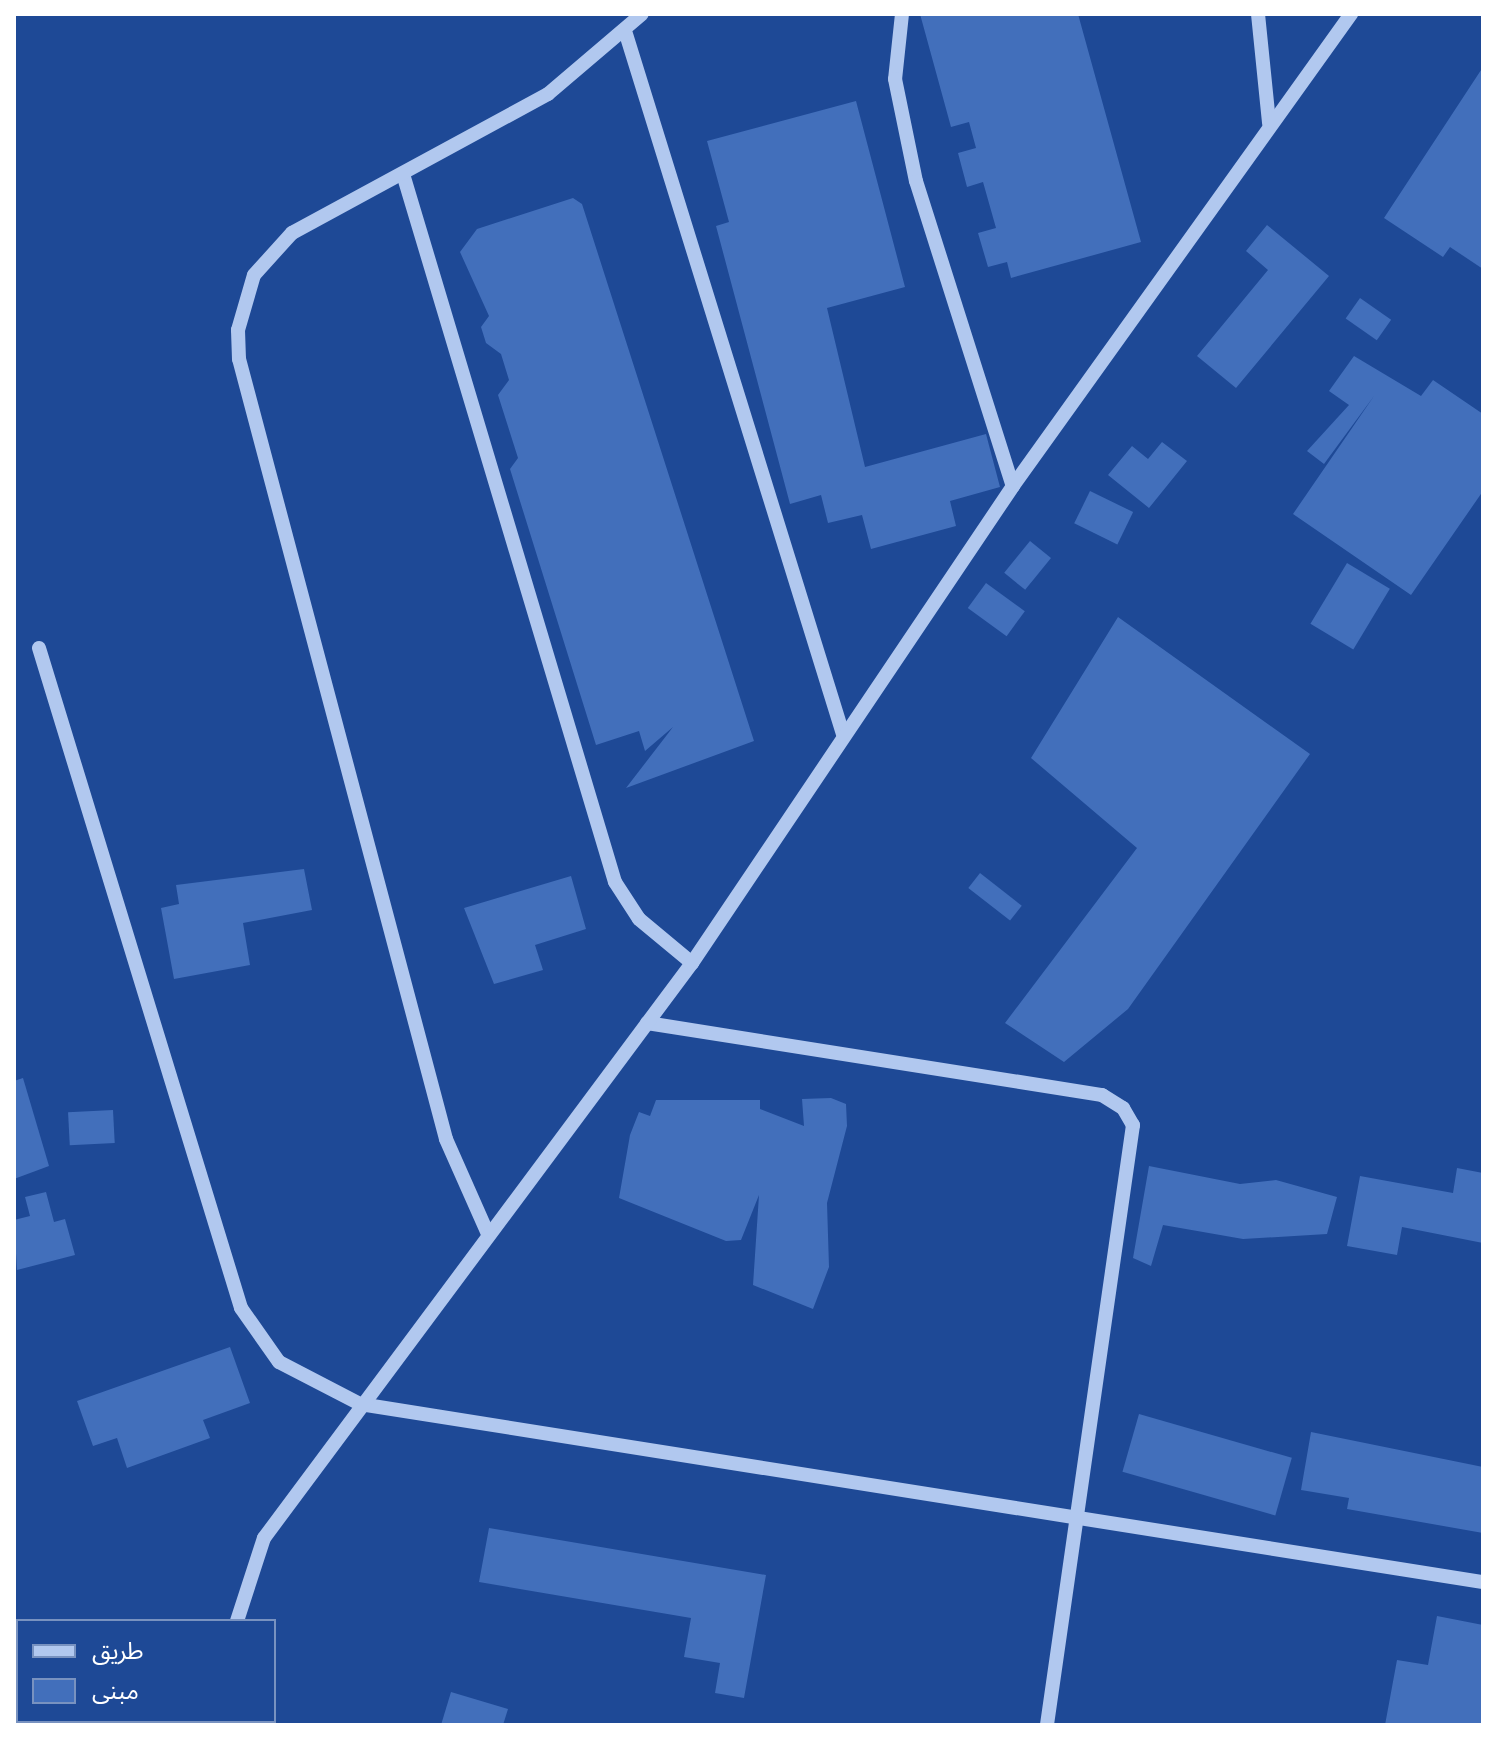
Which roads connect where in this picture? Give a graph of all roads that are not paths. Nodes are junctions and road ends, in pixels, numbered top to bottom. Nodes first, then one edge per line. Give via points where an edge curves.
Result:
1 (642, 14) edge
2 (902, 14) edge
3 (1258, 14) edge
4 (1351, 14) edge
5 (626, 34) junction
6 (1269, 123) junction
7 (403, 174) junction
8 (1013, 486) junction
9 (39, 648) dead end
10 (843, 734) junction
11 (692, 963) junction
12 (647, 1023) junction
13 (488, 1234) junction
14 (360, 1404) junction
15 (1080, 1516) junction
16 (1483, 1582) edge
17 (238, 1619) edge
18 (1047, 1725) edge

1 - 5 street
2 - 8 street via 895,79 916,181
3 - 6 street
4 - 6 street
5 - 7 street via 548,94
5 - 10 street
6 - 8 street
7 - 11 street via 615,882 639,919
7 - 13 street via 292,233 271,252 242,302 239,359 446,1139
8 - 10 street
9 - 14 street via 241,1308 279,1362
10 - 11 street
11 - 12 street
12 - 13 street
12 - 15 street via 1102,1095 1123,1108 1133,1125
13 - 14 street
14 - 15 street
14 - 17 street via 264,1538
15 - 16 street
15 - 18 street

